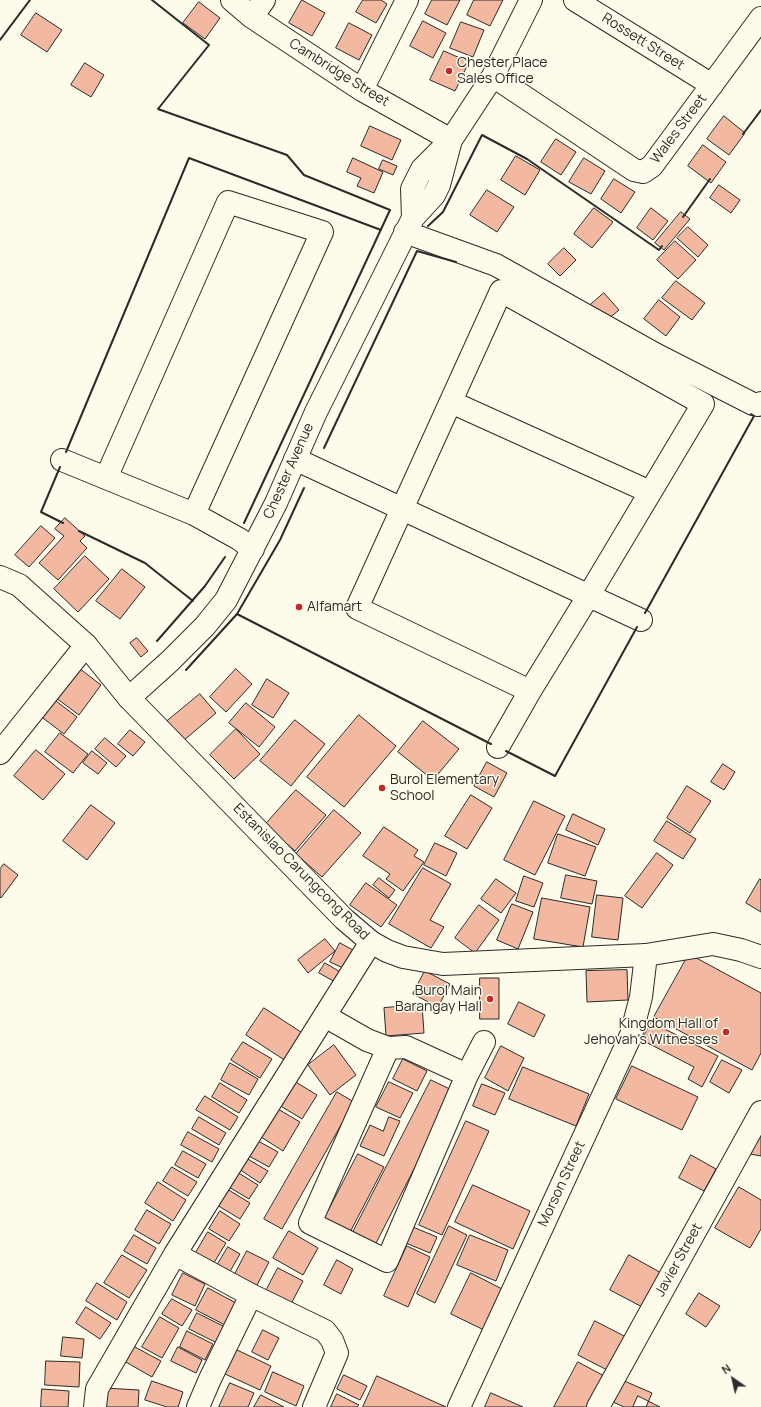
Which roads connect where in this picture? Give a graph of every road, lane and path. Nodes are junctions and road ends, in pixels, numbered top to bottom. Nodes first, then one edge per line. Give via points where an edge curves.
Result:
1 (232, 0) edge
2 (407, 0) edge
3 (532, 0) edge
4 (575, 0) edge
5 (258, 8) edge
6 (761, 18) edge
7 (493, 76) junction
8 (712, 84) junction
9 (362, 90) junction
10 (450, 140) junction
11 (409, 225) junction
12 (451, 402) junction
13 (761, 403) edge
14 (295, 459) junction
15 (62, 460) dead end
16 (106, 478) junction
17 (650, 492) junction
18 (402, 509) junction
19 (194, 514) junction
20 (254, 549) junction
21 (0, 577) edge
22 (589, 595) junction
23 (641, 620) dead end
24 (86, 645) junction
25 (530, 691) junction
26 (129, 698) junction
27 (498, 747) dead end
28 (0, 754) edge
29 (371, 942) junction
30 (646, 955) junction
31 (761, 957) edge
32 (325, 1016) junction
33 (484, 1042) dead end
34 (388, 1048) junction
35 (467, 1075) junction
36 (761, 1112) edge
37 (175, 1254) junction
38 (251, 1295) junction
39 (95, 1407) edge
40 (198, 1407) edge
41 (314, 1407) edge
42 (459, 1407) edge
43 (598, 1407) edge

1 - 5 street, Cambridge Street
2 - 9 street
3 - 7 street, Chester Avenue
4 - 8 street, Rossett Street
5 - 9 street, Cambridge Street
6 - 8 street, Wales Street
7 - 8 street, Wales Street via 634,170 643,172 652,166
7 - 10 street, Chester Avenue
9 - 10 street, Cambridge Street
10 - 11 street, Chester Avenue via 422,169 412,189
11 - 13 street via 496,265 655,354 753,404
11 - 14 street, Chester Avenue
12 - 17 street
12 - 17 street via 501,291 703,404
12 - 18 street
14 - 18 street
14 - 20 street, Chester Avenue
15 - 16 street
16 - 19 street
16 - 19 street via 228,202 322,232
17 - 22 street
18 - 22 street
18 - 25 street via 357,608
19 - 20 street
20 - 26 street, Chester Avenue via 226,600 205,626
21 - 24 street, Estanislao Carungcong Road via 19,585
22 - 23 street
22 - 25 street
24 - 26 street, Estanislao Carungcong Road
24 - 28 street
25 - 27 street
26 - 29 street, Estanislao Carungcong Road via 344,919
29 - 30 street, Estanislao Carungcong Road via 403,957 443,964
29 - 32 street
30 - 31 street, Estanislao Carungcong Road via 713,944
30 - 42 street, Morson Street via 641,997 632,1035
32 - 34 street via 367,1040
32 - 37 street
33 - 35 street
34 - 35 street via 406,1046
34 - 35 street via 310,1223 387,1261
36 - 43 street, Javier Street
37 - 38 street
37 - 39 street via 97,1389
38 - 40 street
38 - 41 street via 325,1331 332,1340 337,1353

